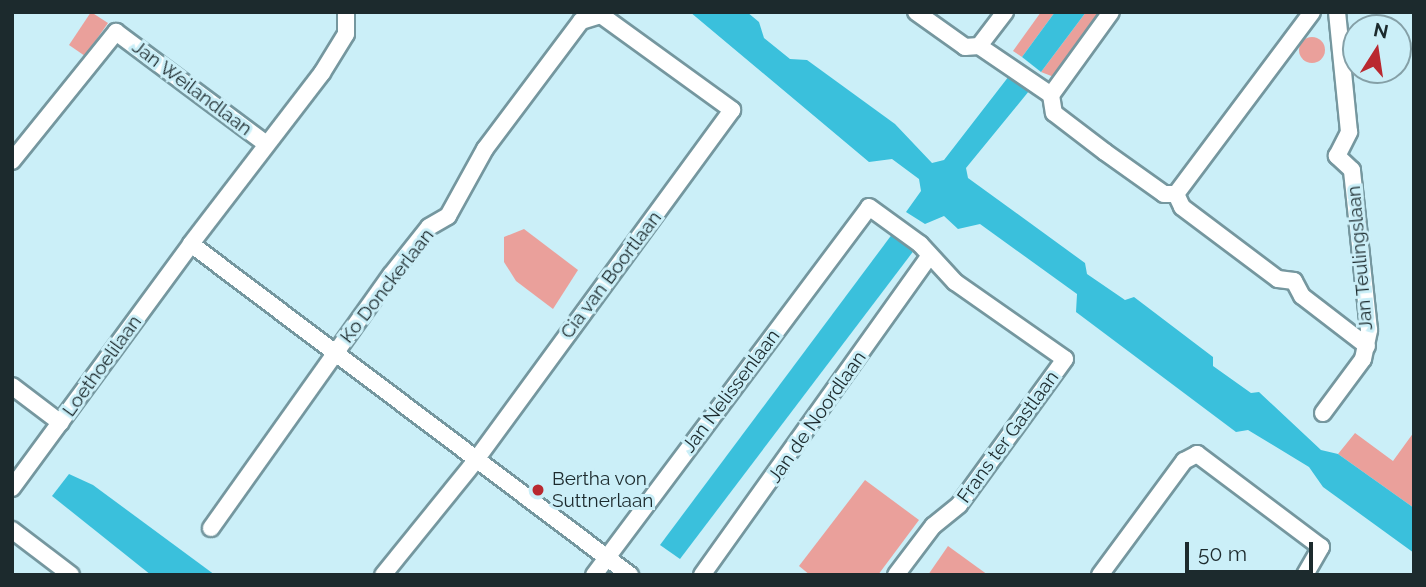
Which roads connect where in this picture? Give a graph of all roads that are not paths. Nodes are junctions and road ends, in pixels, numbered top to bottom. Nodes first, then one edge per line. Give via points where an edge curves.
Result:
1 (346, 12) edge
2 (916, 12) edge
3 (1005, 12) edge
4 (1111, 12) edge
5 (1312, 12) edge
6 (1337, 12) edge
7 (590, 15) joint
8 (979, 46) junction
9 (1051, 95) junction
10 (266, 144) junction
11 (12, 161) edge
12 (1176, 194) junction
13 (869, 207) joint
14 (191, 244) junction
15 (929, 257) junction
16 (1367, 346) junction
17 (335, 353) junction
18 (12, 386) edge
19 (1323, 413) dead end
20 (61, 423) junction
21 (477, 460) junction
22 (12, 488) edge
23 (211, 528) dead end
24 (12, 530) edge
25 (608, 558) junction
26 (71, 575) edge
27 (383, 575) edge
28 (594, 575) edge
29 (631, 575) edge
30 (702, 575) edge
31 (896, 575) edge
32 (1100, 575) edge
33 (1305, 575) edge

1 - 10 street via 340,44
2 - 8 street, Jan Teulingslaan via 965,47
3 - 8 street
4 - 9 street
5 - 12 street
6 - 16 street, Jan Teulingslaan via 1349,132 1337,156 1352,170
7 - 17 street, Ko Donckerlaan via 485,149 448,216 429,227
7 - 21 street, Cia van Boortlaan via 601,15 732,110
8 - 9 street, Jan Teulingslaan
9 - 12 street, Jan Teulingslaan via 1054,113 1164,194
10 - 11 street, Jan Weilandlaan via 116,32
10 - 14 street
12 - 16 street, Jan Teulingslaan via 1182,207 1278,279 1294,281 1302,296
13 - 15 street, Frans ter Gastlaan
13 - 25 street, Jan Nelissenlaan
14 - 17 street
14 - 20 street, Loethoelilaan
15 - 30 street, Jan de Noordlaan
15 - 31 street, Frans ter Gastlaan via 1065,359 960,505 933,526
16 - 19 street, Jan Teulingslaan
17 - 21 street
17 - 23 street, Ko Donckerlaan
18 - 20 street
20 - 22 street, Loethoelilaan
21 - 25 street
21 - 27 street, Cia van Boortlaan
24 - 26 street
25 - 28 street, Jan Nelissenlaan
25 - 29 street
32 - 33 street via 1184,461 1197,454 1321,547

